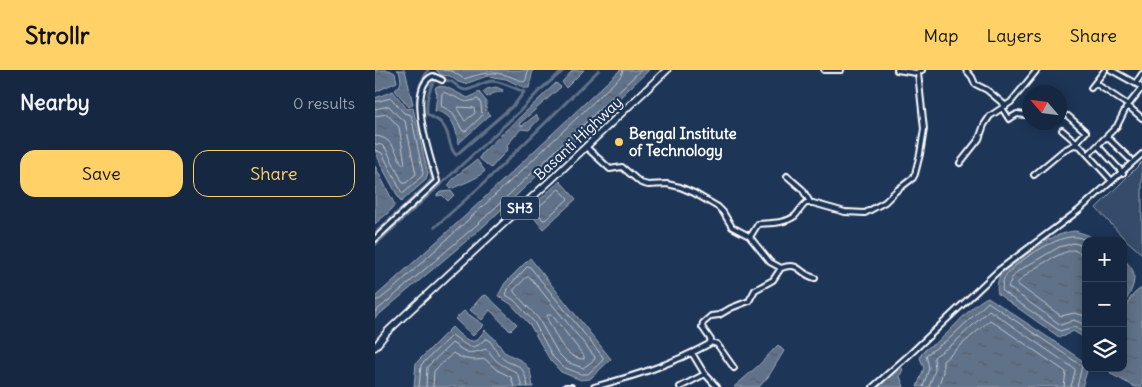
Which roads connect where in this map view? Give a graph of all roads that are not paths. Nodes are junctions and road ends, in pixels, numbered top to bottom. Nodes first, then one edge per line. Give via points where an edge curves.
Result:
1 (667, 70) edge
2 (825, 70) edge
3 (841, 70) edge
4 (897, 70) edge
5 (966, 70) edge
6 (1037, 70) edge
7 (1105, 70) edge
8 (1111, 70) edge
9 (920, 72) edge
10 (1142, 74) edge
11 (442, 80) dead end
12 (1095, 83) junction
13 (1136, 83) junction
14 (1091, 88) dead end
15 (1141, 89) edge
16 (1128, 106) junction
17 (1004, 107) junction
18 (1022, 115) edge
19 (1068, 116) dead end
20 (1142, 118) edge
21 (1062, 130) dead end
22 (1107, 137) junction
23 (1075, 143) junction
24 (1097, 146) junction
25 (586, 147) junction
26 (1142, 154) edge
27 (1089, 156) junction
28 (1130, 159) dead end
29 (960, 163) dead end
30 (1123, 173) junction
31 (1034, 175) dead end
32 (787, 176) dead end
33 (1112, 182) junction
34 (810, 202) junction
35 (750, 237) junction
36 (375, 239) edge
37 (781, 268) junction
38 (815, 278) dead end
39 (711, 342) junction
40 (375, 347) edge
41 (691, 353) junction
42 (734, 368) dead end
43 (705, 374) junction
44 (566, 387) edge
45 (571, 387) edge
46 (594, 387) edge
47 (680, 387) edge
48 (717, 387) edge
49 (873, 387) edge

1 - 25 main road, Basanti Highway / SH3
2 - 3 street
4 - 9 street
5 - 17 street via 975,84 987,90
6 - 17 street
7 - 12 street
8 - 13 street
9 - 34 street via 924,129 913,178 867,213 845,212
10 - 13 street
11 - 36 street via 433,76 428,78 420,103 437,181
12 - 14 street
12 - 16 street
13 - 15 street
15 - 16 street
16 - 20 street
16 - 22 street
17 - 18 street via 1009,119
17 - 29 street via 989,118 979,140
19 - 23 street via 1085,130
21 - 23 street
22 - 24 street
22 - 28 street
23 - 27 street
23 - 31 street
24 - 27 street
24 - 30 street
25 - 35 street via 610,168 621,167 641,183 671,184 694,193 721,209 732,227
25 - 40 main road, Basanti Highway / SH3 via 405,315
26 - 30 street
27 - 33 street
30 - 33 street
32 - 34 street via 802,189
33 - 49 street via 999,270
34 - 35 street via 788,220 758,224
35 - 37 street via 770,262
37 - 38 street via 795,266
37 - 39 street via 773,280 755,290 749,301 707,319 702,326
39 - 41 street
39 - 42 street via 717,344
41 - 43 street
41 - 46 street via 646,372
43 - 47 street
43 - 48 street
44 - 45 street

